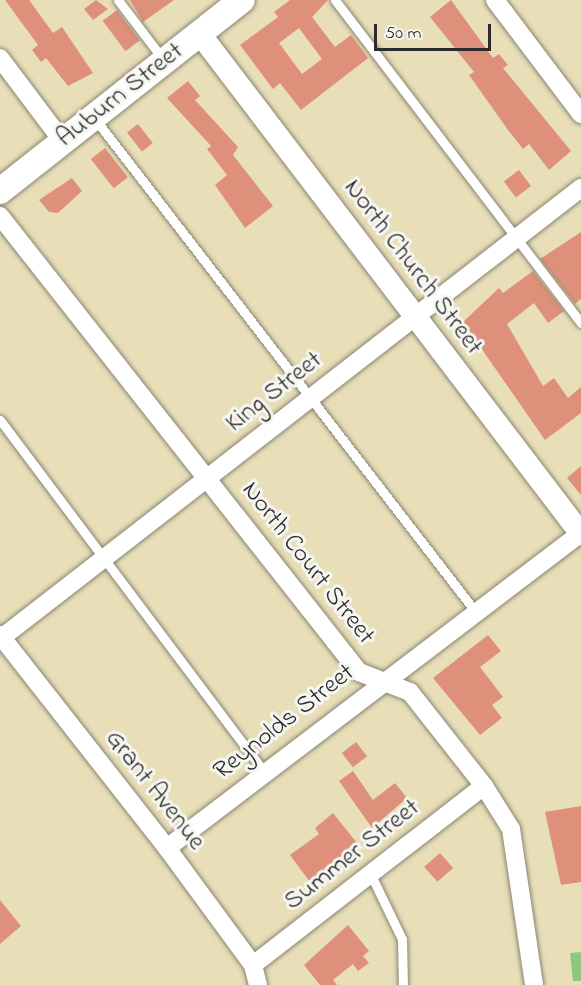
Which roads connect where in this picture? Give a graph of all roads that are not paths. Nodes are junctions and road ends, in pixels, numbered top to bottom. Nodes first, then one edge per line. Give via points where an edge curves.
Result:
1 (118, 0) edge
2 (242, 0) edge
3 (335, 0) edge
4 (495, 0) edge
5 (200, 34) junction
6 (0, 58) edge
7 (165, 61) junction
8 (581, 114) edge
9 (94, 117) junction
10 (63, 142) junction
11 (581, 188) edge
12 (0, 191) edge
13 (0, 216) edge
14 (516, 238) junction
15 (413, 318) junction
16 (581, 323) edge
17 (311, 398) junction
18 (0, 420) edge
19 (206, 479) junction
20 (581, 533) edge
21 (104, 558) junction
22 (475, 611) junction
23 (1, 637) edge
24 (380, 681) junction
25 (264, 771) junction
26 (484, 786) junction
27 (167, 848) junction
28 (371, 875) junction
29 (253, 965) junction
30 (258, 985) edge
31 (403, 985) edge
32 (534, 985) edge

1 - 7 lane
2 - 5 main road, Auburn Street
3 - 14 lane
4 - 8 street
5 - 7 main road, Auburn Street
5 - 15 street, North Church Street
6 - 10 street
7 - 9 main road, Auburn Street
9 - 10 main road, Auburn Street
9 - 17 lane
10 - 12 main road, Auburn Street
11 - 14 street, King Street
13 - 19 street, North Court Street
14 - 15 street, King Street
14 - 16 lane
15 - 17 street, King Street
15 - 20 street, North Church Street
17 - 19 street, King Street
17 - 22 lane
18 - 21 lane
19 - 21 street, King Street
19 - 24 street, North Court Street via 359,672
20 - 22 street, Reynolds Street
21 - 23 street, King Street
21 - 25 lane
22 - 24 street, Reynolds Street
23 - 27 street, Grant Avenue
24 - 25 street, Reynolds Street
24 - 26 street, North Court Street via 411,693
25 - 27 street, Reynolds Street
26 - 28 street, Summer Street
26 - 32 street, North Court Street via 511,829
27 - 29 street, Grant Avenue
28 - 29 street, Summer Street
28 - 31 lane via 402,939
29 - 30 street, Grant Avenue

